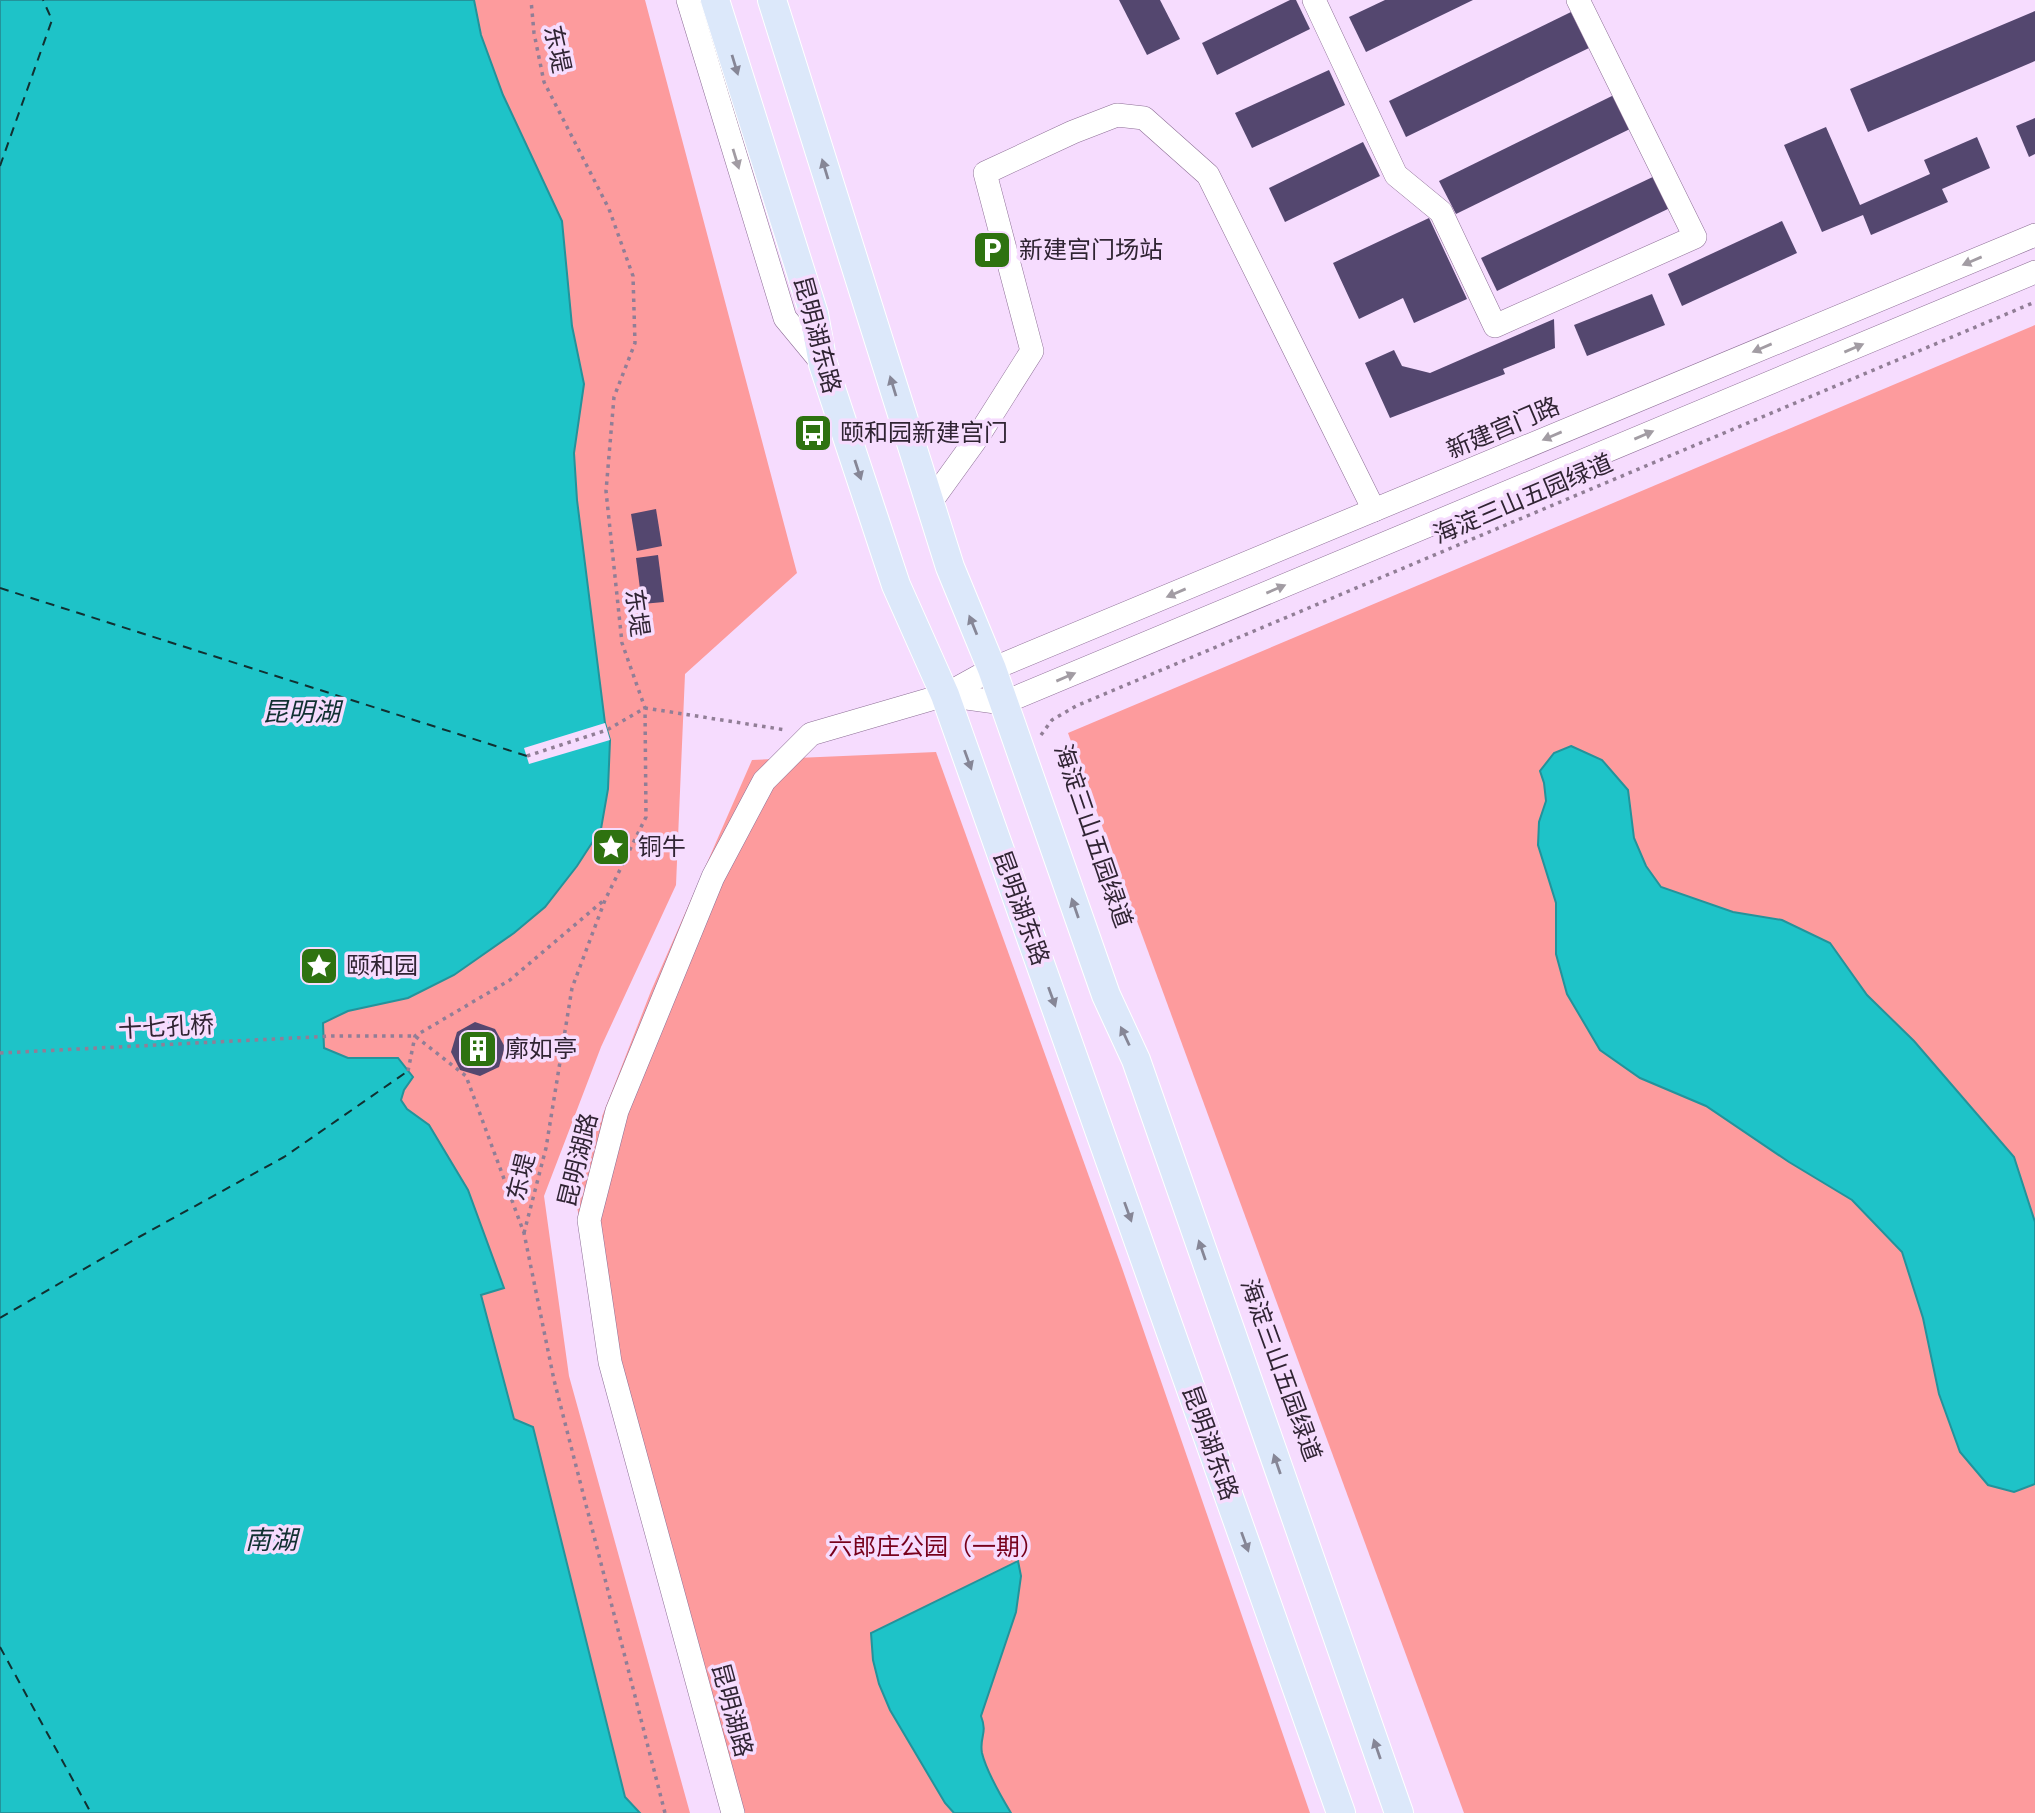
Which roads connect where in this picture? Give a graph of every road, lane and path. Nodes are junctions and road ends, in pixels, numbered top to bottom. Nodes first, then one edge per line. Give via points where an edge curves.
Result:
1 (531, 0) edge
2 (688, 0) edge
3 (715, 0) edge
4 (772, 0) edge
5 (1314, 0) edge
6 (1578, 0) edge
7 (2035, 235) edge
8 (2035, 272) edge
9 (2035, 302) edge
10 (823, 364) junction
11 (930, 503) junction
12 (1374, 510) junction
13 (992, 669) junction
14 (945, 695) junction
15 (1003, 704) junction
16 (645, 708) junction
17 (811, 734) junction
18 (1041, 736) dead end
19 (527, 756) dead end
20 (605, 900) junction
21 (415, 1036) junction
22 (0, 1053) edge
23 (408, 1071) dead end
24 (524, 1233) junction
25 (665, 1813) edge
26 (733, 1813) edge
27 (1341, 1813) edge
28 (1399, 1813) edge

1 - 16 path, 东堤 via 544,82 609,209 633,276 635,343 614,397 606,491 622,643
2 -> 10 street via 785,318
3 -> 10 main road, 昆明湖东路 via 814,314
11 -> 4 main road, 昆明湖东路
5 - 6 street via 1396,175 1441,212 1495,326 1695,237
7 -> 12 street, 新建宫门路
15 -> 8 street
9 - 18 path, 海淀三山五园绿道 via 1076,706 1052,720
10 -> 14 main road, 昆明湖东路 via 896,586
11 - 12 street via 1032,351 985,173 1117,115 1144,118 1208,175
13 -> 11 main road, 昆明湖东路 via 950,567
12 -> 13 street, 新建宫门路
13 - 14 street, 新建宫门路
13 - 15 main road, 昆明湖东路
14 - 15 street
14 - 17 street, 昆明湖路
14 -> 27 main road, 昆明湖东路
28 -> 15 main road, 昆明湖东路 via 1136,1060 1106,995
16 - 17 path
16 - 19 path via 607,730
16 - 20 path, 东堤 via 646,817
17 - 26 street, 昆明湖路 via 764,781 713,877 617,1111 589,1220 610,1362
20 - 21 path via 510,980
20 - 24 path, 东堤 via 572,988 546,1148
21 - 22 path, 十七孔桥
21 - 23 path
21 - 24 path via 466,1076
24 - 25 path via 554,1380

